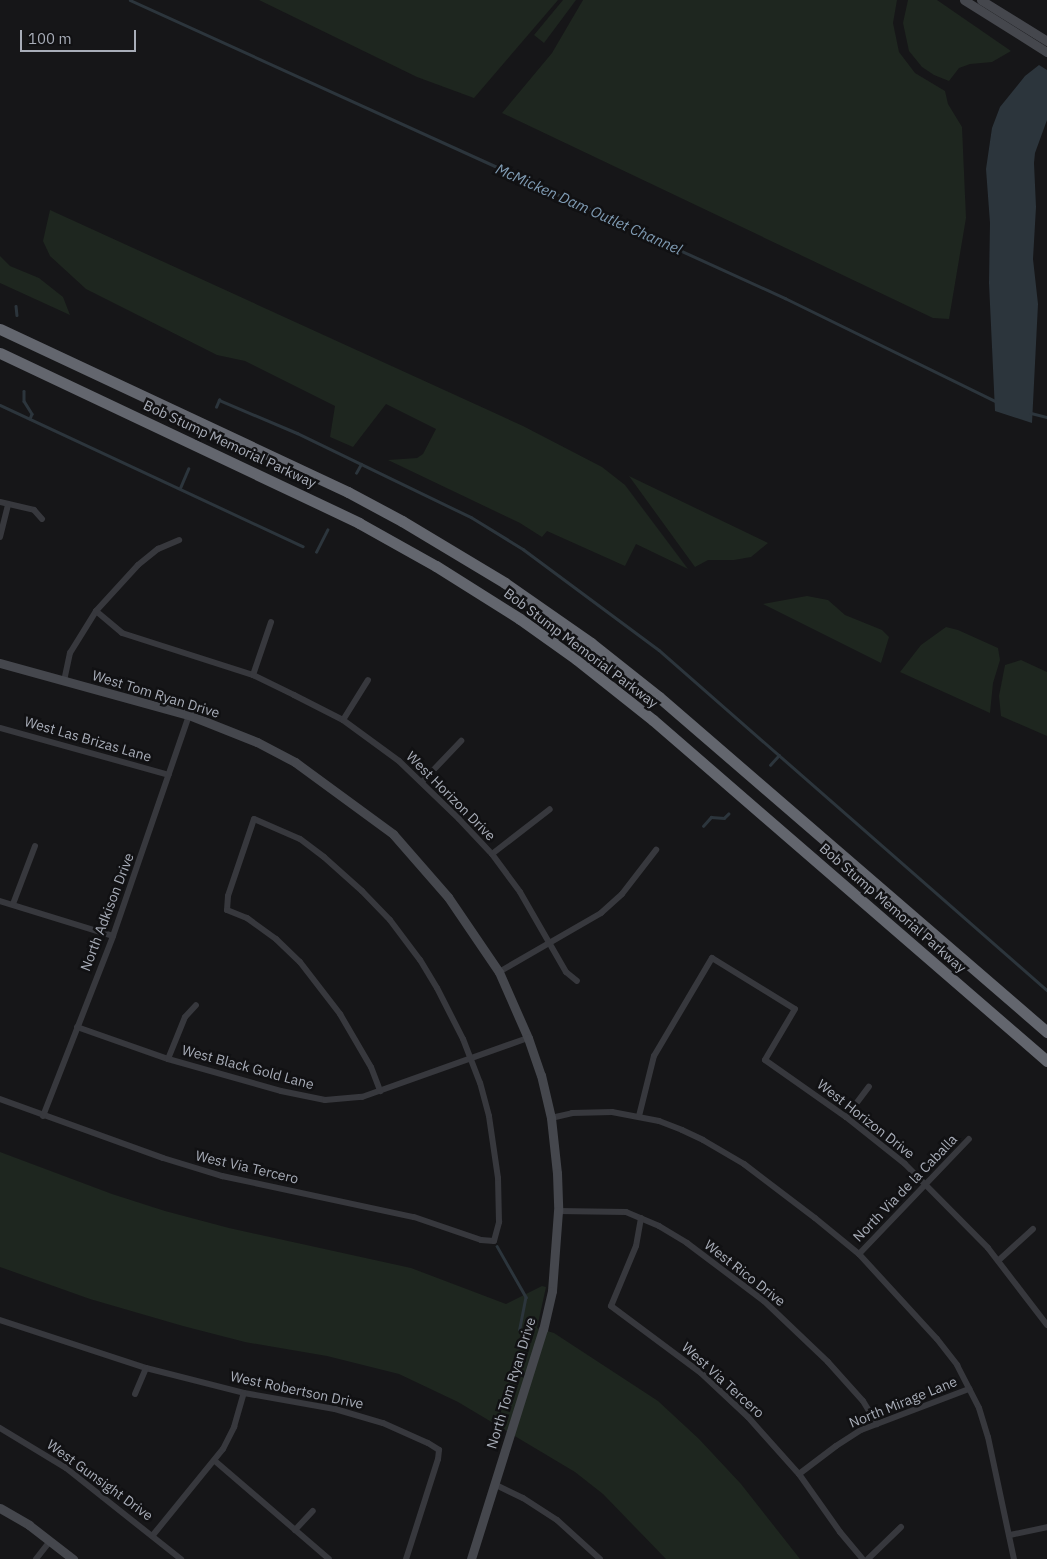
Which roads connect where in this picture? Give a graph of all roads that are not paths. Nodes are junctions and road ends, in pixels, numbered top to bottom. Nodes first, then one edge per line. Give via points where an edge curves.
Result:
1 (964, 0) edge
2 (980, 0) edge
3 (1047, 40) edge
4 (1047, 52) edge
5 (0, 329) edge
6 (0, 353) edge
7 (0, 502) edge
8 (8, 504) junction
9 (42, 519) dead end
10 (0, 537) edge
11 (179, 540) dead end
12 (96, 612) junction
13 (271, 622) dead end
14 (0, 663) edge
15 (252, 674) junction
16 (368, 680) dead end
17 (64, 681) junction
18 (190, 715) junction
19 (343, 720) junction
20 (0, 728) edge
21 (461, 741) dead end
22 (169, 775) junction
23 (422, 782) junction
24 (550, 808) dead end
25 (35, 846) dead end
26 (656, 850) dead end
27 (492, 854) junction
28 (0, 901) edge
29 (13, 904) junction
30 (113, 936) junction
31 (550, 942) junction
32 (499, 972) junction
33 (577, 981) dead end
34 (196, 1006) dead end
35 (77, 1027) junction
36 (1047, 1032) edge
37 (528, 1038) junction
38 (470, 1058) junction
39 (168, 1059) junction
40 (1047, 1061) edge
41 (869, 1087) dead end
42 (380, 1091) junction
43 (0, 1099) edge
44 (43, 1116) junction
45 (639, 1116) junction
46 (846, 1117) junction
47 (551, 1118) junction
48 (969, 1139) dead end
49 (925, 1184) junction
50 (558, 1211) junction
51 (641, 1218) junction
52 (1033, 1228) dead end
53 (859, 1254) junction
54 (999, 1260) junction
55 (0, 1320) edge
56 (1047, 1325) edge
57 (146, 1368) junction
58 (969, 1389) junction
59 (244, 1393) junction
60 (135, 1394) dead end
61 (877, 1424) junction
62 (0, 1428) edge
63 (215, 1462) junction
64 (799, 1474) junction
65 (494, 1484) junction
66 (0, 1508) edge
67 (313, 1511) dead end
68 (901, 1527) dead end
69 (1047, 1527) edge
70 (295, 1530) junction
71 (153, 1535) junction
72 (1010, 1535) junction
73 (50, 1541) junction
74 (36, 1559) edge
75 (73, 1559) edge
76 (181, 1559) edge
77 (329, 1559) edge
78 (406, 1559) edge
79 (471, 1559) edge
80 (600, 1559) edge
81 (863, 1559) edge
82 (868, 1559) edge
83 (1014, 1559) edge

1 - 4 street
2 - 3 street
5 - 36 highway, Bob Stump Memorial Parkway via 321,478 402,520 505,583 592,643 659,697
6 - 40 highway, Bob Stump Memorial Parkway via 359,523 436,566 520,620 653,720
7 - 8 street
8 - 9 street via 34,510
8 - 10 street
11 - 12 street via 158,549 138,565
12 - 15 street, West Horizon Drive via 122,633
12 - 17 street via 70,653
13 - 15 street
14 - 17 street, West Tom Ryan Drive
15 - 19 street, West Horizon Drive
16 - 19 street
17 - 18 street, West Tom Ryan Drive
18 - 22 street, North Adkison Drive
18 - 32 street, West Tom Ryan Drive via 257,742 295,762 393,834 448,897
19 - 23 street, West Horizon Drive
20 - 22 street, West Las Brizas Lane
21 - 23 street
22 - 30 street, North Adkison Drive
23 - 27 street, West Horizon Drive
24 - 27 street
25 - 29 street
26 - 31 street via 622,894 601,913
27 - 31 street, West Horizon Drive
28 - 29 street
29 - 30 street
30 - 35 street, North Adkison Drive
31 - 32 street
31 - 33 street, West Horizon Drive via 566,972
32 - 37 street, West Tom Ryan Drive
34 - 39 street via 185,1017
35 - 39 street, West Black Gold Lane
35 - 44 street, North Adkison Drive
37 - 38 street, West Black Gold Lane
37 - 47 street, West Tom Ryan Drive
38 - 42 street, West Black Gold Lane
38 - 42 street via 420,960 390,920 324,857 300,839 254,819 228,896 227,910 247,918 300,962 340,1014 371,1067
38 - 44 street, West Via Tercero via 489,1116 498,1178 498,1222 494,1241 481,1240 414,1217 222,1176
39 - 42 street, West Black Gold Lane via 325,1100 362,1098
41 - 46 street
43 - 44 street, West Via Tercero
45 - 46 street, West Horizon Drive via 654,1056 712,958 796,1009 765,1060
45 - 47 street via 572,1112
45 - 53 street via 703,1140 744,1164
46 - 49 street, West Horizon Drive
47 - 50 street, West Tom Ryan Drive
48 - 49 street, North Via de la Caballa
49 - 53 street, North Via de la Caballa
49 - 54 street, West Horizon Drive
50 - 51 street, West Rico Drive via 626,1212
50 - 65 street, North Tom Ryan Drive via 552,1291 534,1362
51 - 61 street, West Rico Drive via 687,1243 764,1301 863,1400
51 - 64 street, West Via Tercero via 636,1246 611,1306 701,1373 748,1417
52 - 54 street
53 - 58 street via 937,1339
54 - 56 street, West Horizon Drive
55 - 57 street, West Robertson Drive
57 - 59 street, West Robertson Drive
57 - 60 street
58 - 61 street, North Mirage Lane
58 - 72 street via 988,1437
59 - 63 street via 234,1427
59 - 78 street, West Robertson Drive via 335,1409 384,1423 439,1450
61 - 64 street, North Mirage Lane via 836,1446
62 - 71 street, West Gunsight Drive via 66,1468
63 - 70 street
63 - 71 street
64 - 81 street, West Via Tercero
65 - 79 street, North Tom Ryan Drive
65 - 80 street via 557,1520
66 - 73 street
67 - 70 street
68 - 82 street
69 - 72 street
70 - 77 street
71 - 76 street, West Gunsight Drive
72 - 83 street
73 - 74 street
73 - 75 street

